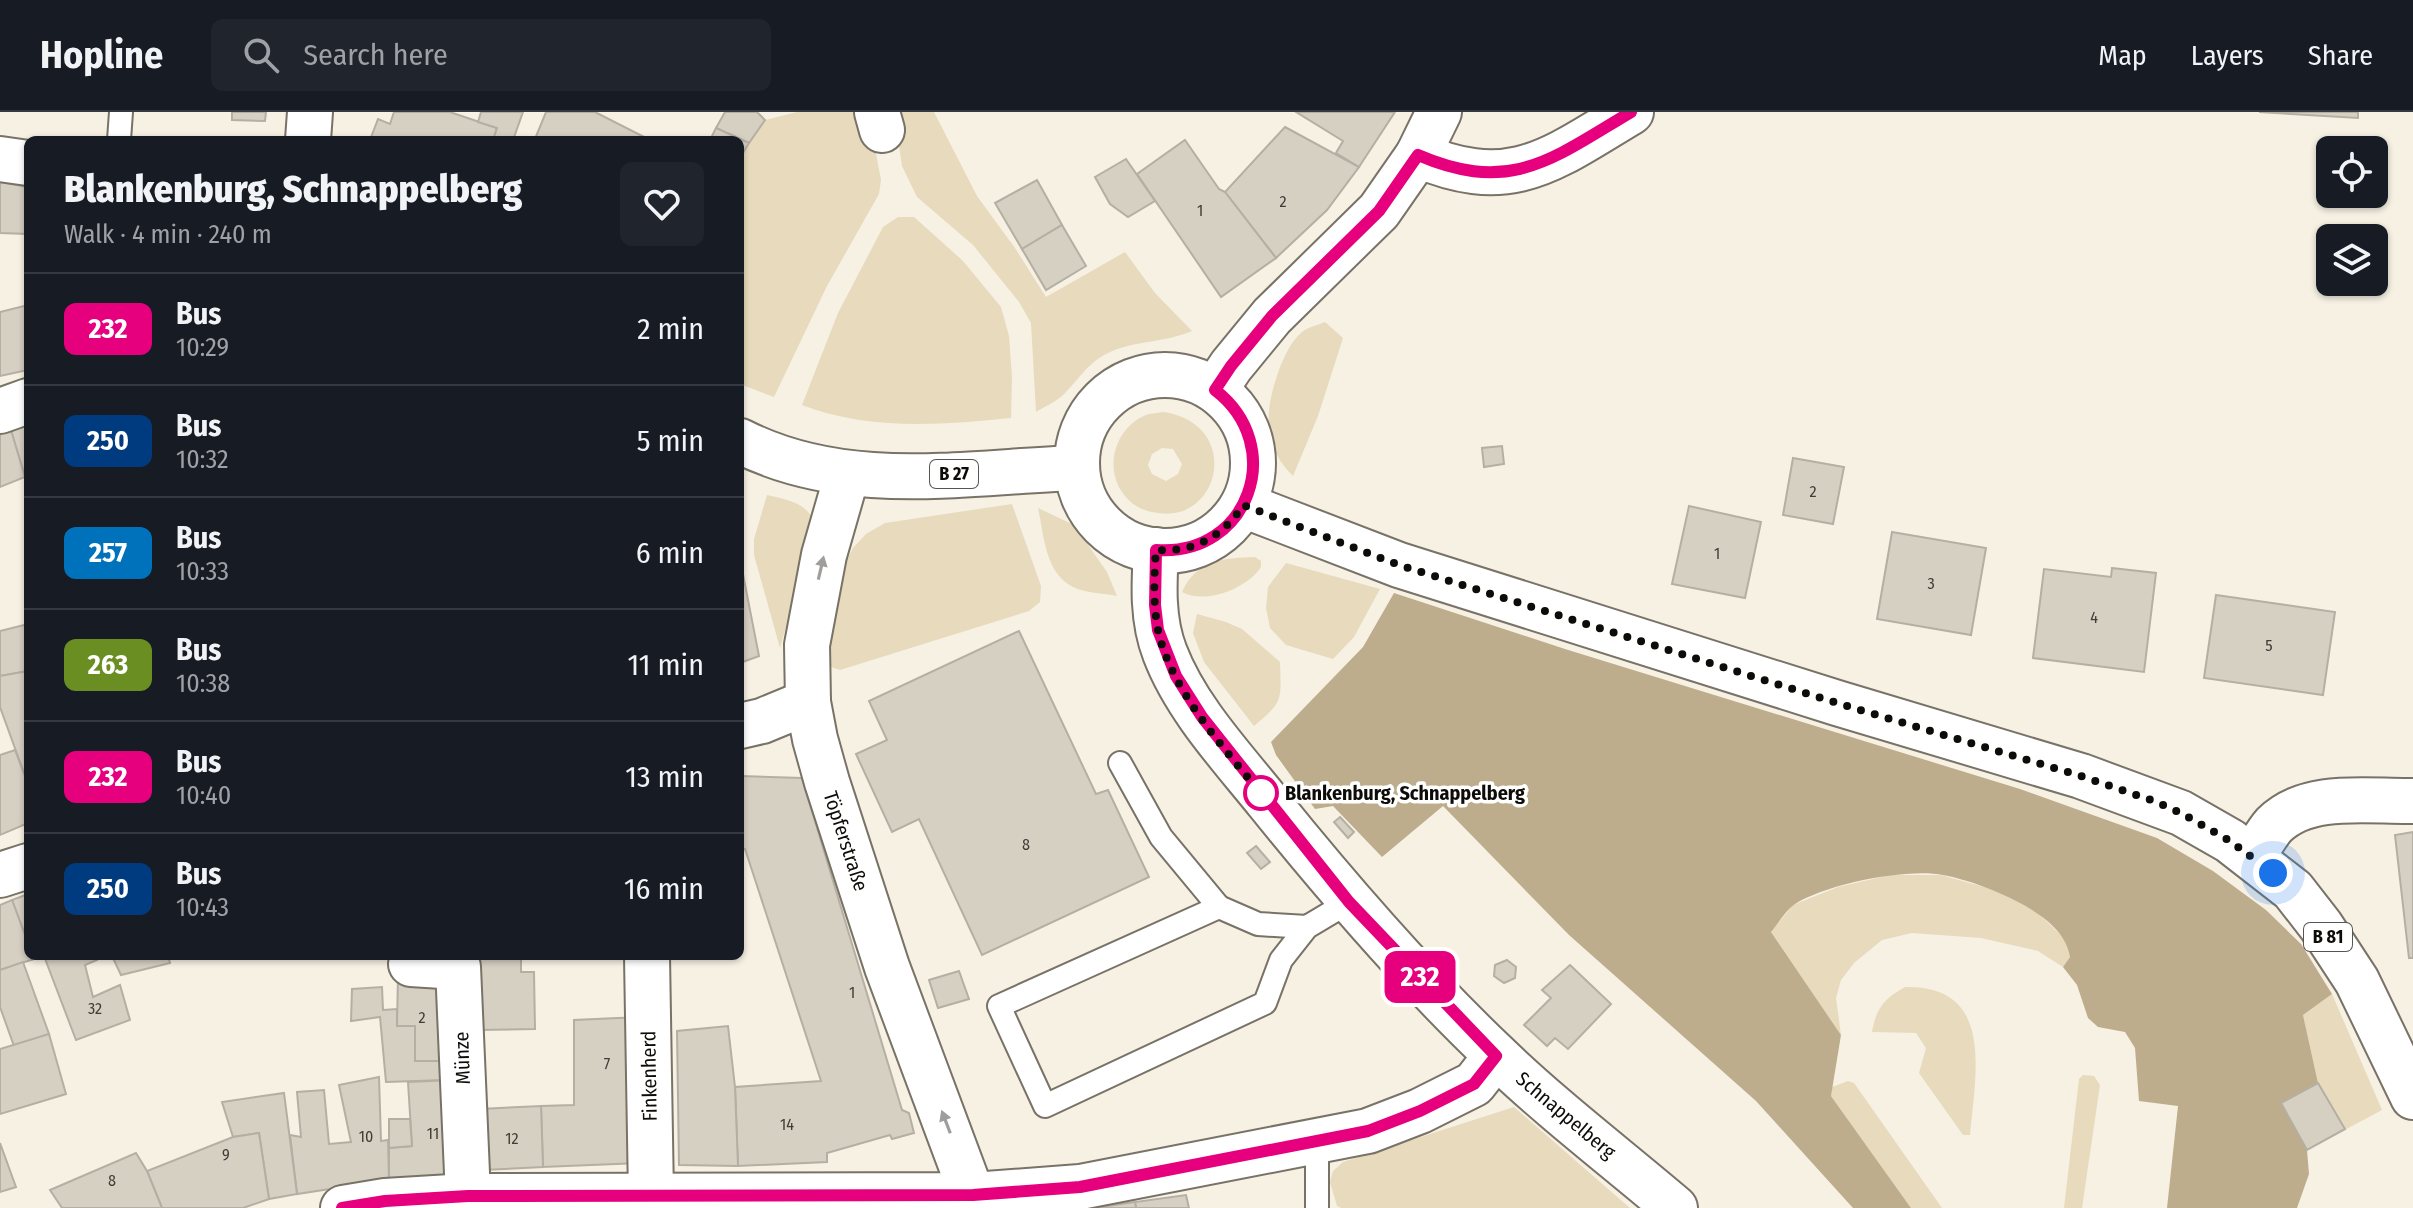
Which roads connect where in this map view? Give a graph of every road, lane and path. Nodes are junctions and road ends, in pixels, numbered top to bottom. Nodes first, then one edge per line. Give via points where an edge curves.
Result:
1 (121, 112) edge
2 (310, 112) edge
3 (1439, 112) edge
4 (1631, 112) edge
5 (119, 136) edge
6 (308, 136) edge
7 (1418, 155) junction
8 (0, 159) edge
9 (24, 162) edge
10 (1215, 390) junction
11 (24, 402) edge
12 (0, 411) edge
13 (744, 442) edge
14 (1077, 468) junction
15 (847, 475) junction
16 (1243, 505) junction
17 (1156, 550) junction
18 (808, 702) junction
19 (744, 725) edge
20 (1120, 763) dead end
21 (2413, 801) edge
22 (2253, 856) junction
23 (24, 867) edge
24 (0, 875) edge
25 (1349, 902) junction
26 (1219, 907) junction
27 (1307, 927) junction
28 (647, 960) edge
29 (411, 964) dead end
30 (1496, 1056) junction
31 (2413, 1097) edge
32 (1317, 1142) junction
33 (468, 1196) junction
34 (651, 1196) junction
35 (514, 1202) edge
36 (975, 1202) edge
37 (343, 1208) edge
38 (1317, 1208) edge
39 (1675, 1208) edge

1 - 5 lane
2 - 6 street
3 - 7 street
4 - 7 street via 1558,155 1508,172 1462,171
7 - 10 street via 1379,211 1272,316
8 - 9 street
10 - 14 street via 1190,378 1162,375 1122,386 1100,404 1085,427
10 - 16 street via 1241,417 1253,449 1251,484
11 - 12 street
13 - 15 street, B 27
14 - 15 street, B 27
14 - 17 street via 1086,501 1105,528 1134,545
18 -> 15 street, Töpferstraße via 807,645 824,555
16 - 17 street via 1206,541
16 - 22 street, B 81 via 1399,565 2081,776 2181,813
17 - 25 street, Schnappelberg via 1158,630 1176,676 1229,753
18 - 19 street
36 -> 18 street, Töpferstraße via 887,967 827,782
20 - 26 lane via 1161,837
21 - 22 street via 2325,802 2298,810 2275,824
22 - 31 street, B 81 via 2293,890 2321,926 2357,981
23 - 24 street
25 - 27 lane
25 - 30 street, Schnappelberg
26 - 27 lane via 1258,924
26 - 27 lane via 999,1006 1045,1106 1265,1003 1281,960
28 - 34 street, Finkenherd
29 - 33 street, Münze via 458,967
30 - 32 street via 1474,1084 1420,1111 1368,1131
30 - 39 street, Schnappelberg
32 - 36 street
32 - 38 lane
33 - 35 street
33 - 37 street
34 - 35 street
34 - 36 street

